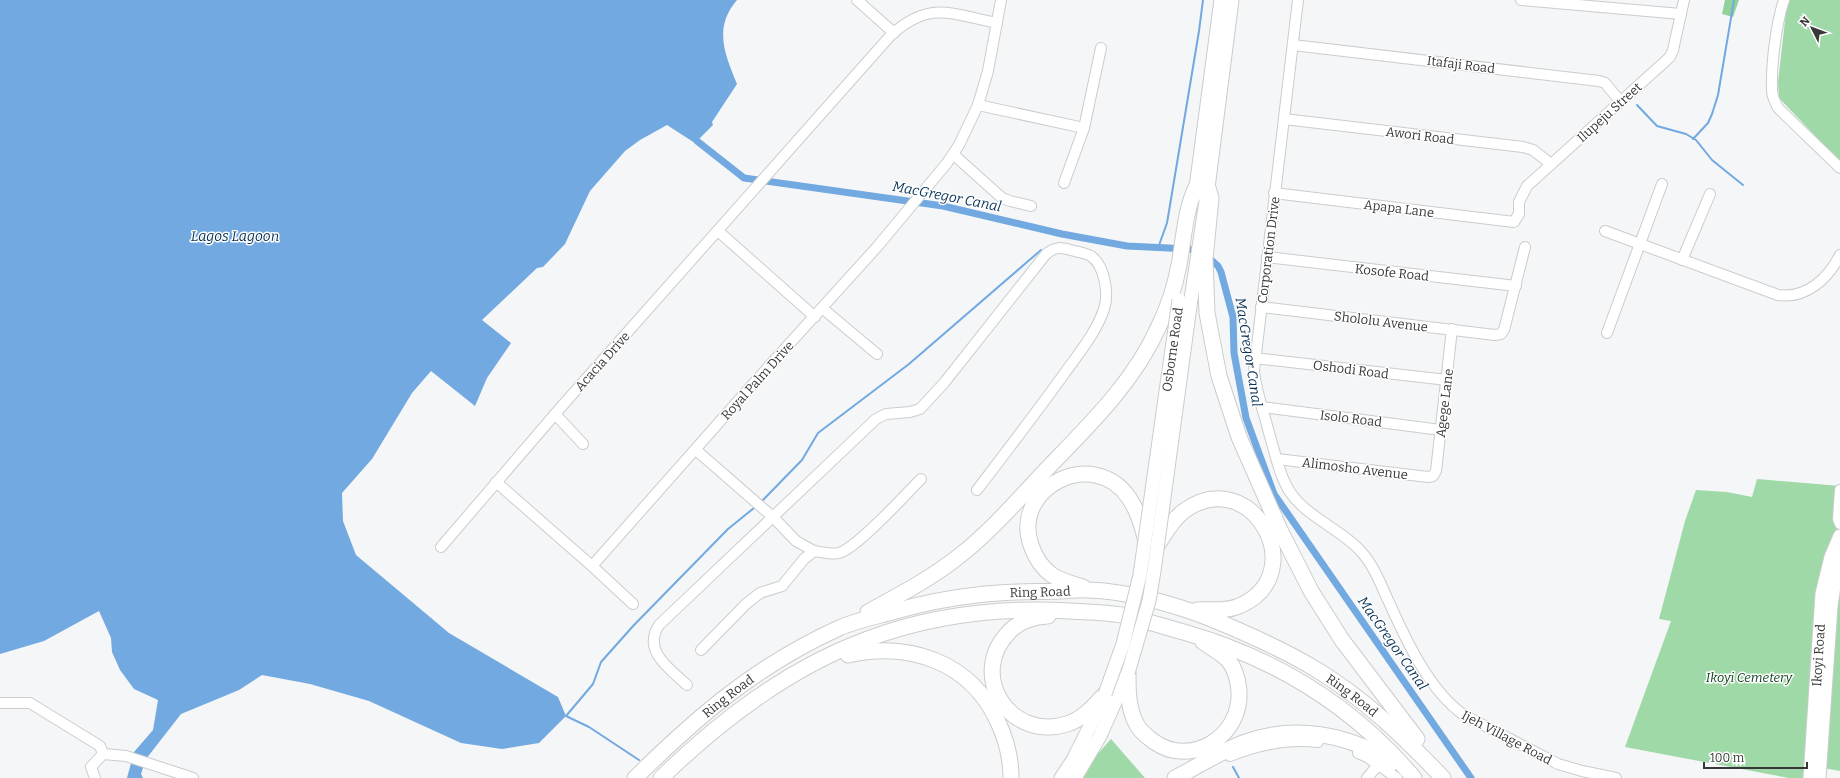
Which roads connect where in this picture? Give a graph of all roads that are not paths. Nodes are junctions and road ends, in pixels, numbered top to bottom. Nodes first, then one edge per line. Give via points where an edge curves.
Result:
1 (857, 0) edge
2 (1001, 0) edge
3 (1222, 0) edge
4 (1232, 0) edge
5 (1298, 0) edge
6 (1521, 0) edge
7 (1684, 0) edge
8 (1784, 0) edge
9 (1550, 2) edge
10 (1605, 4) edge
11 (1681, 14) junction
12 (997, 23) junction
13 (894, 33) junction
14 (1293, 45) junction
15 (1100, 48) dead end
16 (1620, 101) junction
17 (978, 106) junction
18 (1284, 119) junction
19 (1084, 128) junction
20 (953, 154) junction
21 (1552, 164) junction
22 (1840, 168) edge
23 (1064, 183) dead end
24 (1662, 184) dead end
25 (1203, 187) junction
26 (1274, 193) junction
27 (1710, 194) dead end
28 (1031, 206) dead end
29 (1519, 214) joint
30 (718, 231) junction
31 (1605, 231) dead end
32 (1195, 233) junction
33 (1638, 244) junction
34 (1525, 247) dead end
35 (1840, 255) edge
36 (1267, 258) junction
37 (1682, 260) junction
38 (1191, 267) junction
39 (1516, 286) junction
40 (822, 308) junction
41 (1261, 308) junction
42 (815, 317) junction
43 (1452, 329) junction
44 (1607, 333) dead end
45 (877, 354) dead end
46 (1254, 358) junction
47 (1447, 380) junction
48 (1262, 407) junction
49 (555, 414) junction
50 (1441, 430) junction
51 (583, 444) dead end
52 (696, 450) junction
53 (1277, 459) junction
54 (1433, 476) joint
55 (921, 479) dead end
56 (496, 482) junction
57 (977, 490) dead end
58 (1840, 490) edge
59 (762, 508) junction
60 (774, 518) junction
61 (1840, 524) edge
62 (757, 531) junction
63 (1840, 536) edge
64 (796, 541) junction
65 (1152, 542) junction
66 (441, 547) dead end
67 (814, 551) junction
68 (804, 559) junction
69 (1840, 559) edge
70 (592, 566) junction
71 (1089, 590) junction
72 (633, 604) dead end
73 (1189, 610) junction
74 (1075, 611) junction
75 (841, 627) junction
76 (1189, 634) junction
77 (701, 650) dead end
78 (818, 662) junction
79 (1421, 663) joint
80 (1128, 674) junction
81 (687, 685) dead end
82 (1105, 694) junction
83 (0, 703) edge
84 (103, 754) junction
85 (1378, 764) junction
86 (664, 775) edge
87 (1581, 775) edge
88 (637, 776) edge
89 (1194, 777) edge
90 (95, 778) edge
91 (193, 778) edge
92 (1011, 778) edge
93 (1061, 778) edge
94 (1074, 778) edge
95 (1175, 778) edge
96 (1367, 778) edge
97 (1397, 778) edge
98 (1411, 778) edge
99 (1414, 778) edge
100 (1443, 778) edge
101 (1616, 778) edge
102 (1810, 778) edge
103 (1819, 778) edge

1 - 13 street
2 - 12 street, Royal Palm Drive
3 - 25 main road
4 - 25 main road
5 - 14 street, Corporation Drive
6 - 9 street
7 - 11 street, Ilupeju Street
8 - 22 street via 1776,45 1772,91 1774,100 1778,108
9 - 10 street
10 - 11 street
11 - 16 street, Ilupeju Street via 1670,57
12 - 13 street, Acacia Drive via 941,12 927,12 910,20
12 - 17 street, Royal Palm Drive
13 - 30 street, Acacia Drive
14 - 16 street, Itafaji Road via 1599,81 1605,83
14 - 18 street, Corporation Drive
15 - 19 street
16 - 21 street, Ilupeju Street
17 - 19 street
17 - 20 street, Royal Palm Drive via 970,126
18 - 21 street, Awori Road via 1523,147 1533,150
18 - 26 street, Corporation Drive
19 - 23 street
20 - 28 street via 1002,198
20 - 40 street, Royal Palm Drive via 912,206
21 - 29 street, Ilupeju Street via 1527,186 1519,202
24 - 33 street
25 - 32 highway via 1211,198
25 - 32 highway via 1190,198
26 - 29 street, Apapa Lane via 1510,222 1517,219
26 - 36 street, Corporation Drive
27 - 37 street
30 - 42 street
30 - 49 street, Acacia Drive
31 - 33 street
32 - 38 highway
32 - 38 highway
33 - 37 street
33 - 44 street
34 - 39 street
35 - 37 street via 1828,275 1814,287 1785,296
36 - 39 street, Kosofe Road
36 - 41 street, Corporation Drive
38 - 65 main road, Osborne Road, bridge
38 - 75 highway via 1166,310 1145,354 1131,375 1092,422 991,528 958,557 918,585
38 - 100 highway via 1207,313 1219,376 1239,437 1276,524 1311,591 1338,634
39 - 43 street, Shololu Avenue via 1501,334
40 - 42 street, Royal Palm Drive
40 - 45 street
41 - 43 street, Shololu Avenue
41 - 46 street, Corporation Drive
42 - 52 street, Royal Palm Drive
43 - 47 street, Agege Lane
46 - 47 street, Oshodi Road
46 - 48 street, Corporation Drive via 1255,382
47 - 50 street, Agege Lane
48 - 50 street, Isolo Road
48 - 53 street, Corporation Drive
49 - 51 street
49 - 56 street, Acacia Drive
50 - 54 street, Agege Lane via 1436,471
52 - 59 street
52 - 70 street, Royal Palm Drive
53 - 54 street, Alimosho Avenue
53 - 79 street, Corporation Drive via 1285,482 1297,501 1355,544 1368,560
55 - 67 street via 847,549 838,553
56 - 66 street, Acacia Drive
56 - 70 street
57 - 60 street via 1049,396 1099,323 1107,295 1099,266 1089,255 1059,247 1053,248 920,409 886,414 876,419
58 - 61 street
59 - 60 street
59 - 62 street
60 - 62 street
60 - 64 street
62 - 81 street via 654,633 654,648 664,664
63 - 102 main road, Ikoyi Road via 1831,557 1822,594
64 - 67 street
64 - 68 street
65 - 71 highway, bridge via 1129,497 1112,481 1087,473 1076,474 1052,484 1035,502 1029,516 1028,528 1033,552 1040,564 1051,574
65 - 73 highway via 1184,511 1209,500 1221,499 1243,506 1254,513 1264,525 1273,551 1272,566 1260,592 1243,604 1228,610
65 - 80 main road, Osborne Road, bridge via 1149,601
65 - 82 main road, Osborne Road, bridge via 1129,625
67 - 68 street
68 - 77 street via 782,586 760,593 746,604
69 - 103 main road, Ikoyi Road via 1831,606
70 - 72 street
71 - 73 highway, Ring Road via 1139,597
71 - 75 highway, Ring Road via 1020,591 950,598
73 - 100 highway, Ring Road via 1253,635 1318,670 1403,736
74 - 76 highway, Ring Road via 1120,615
74 - 78 highway, Ring Road via 1014,610 935,620 864,640
74 - 82 highway via 1064,616 1042,616 1013,628 1003,638 992,661 993,684 1003,704 1017,718 1034,726 1052,727 1067,724 1090,711
75 - 88 highway, Ring Road via 791,653 744,682 709,710
76 - 80 highway via 1228,661 1238,680 1239,705 1234,721 1220,738 1196,750 1165,748 1156,743 1138,727 1129,700
76 - 99 highway, Ring Road via 1254,657 1313,689 1363,726 1396,756
78 - 86 highway, Ring Road via 774,686 733,715
78 - 92 highway via 865,651 884,650 921,655 954,669 981,692 994,712 1009,752
79 - 87 street, Ijeh Village Road via 1444,697 1464,715
80 - 94 main road, Osborne Road via 1100,736
82 - 93 main road, Osborne Road via 1080,747
83 - 84 street via 30,703 100,746
84 - 90 street via 91,767
84 - 91 street via 130,757
85 - 89 street via 1354,751 1335,745 1316,741 1296,741 1260,745 1222,760
85 - 96 street
85 - 97 street
87 - 101 street, Ijeh Village Road
95 - 98 highway via 1244,742 1282,734 1304,733 1331,736 1361,745 1378,753

